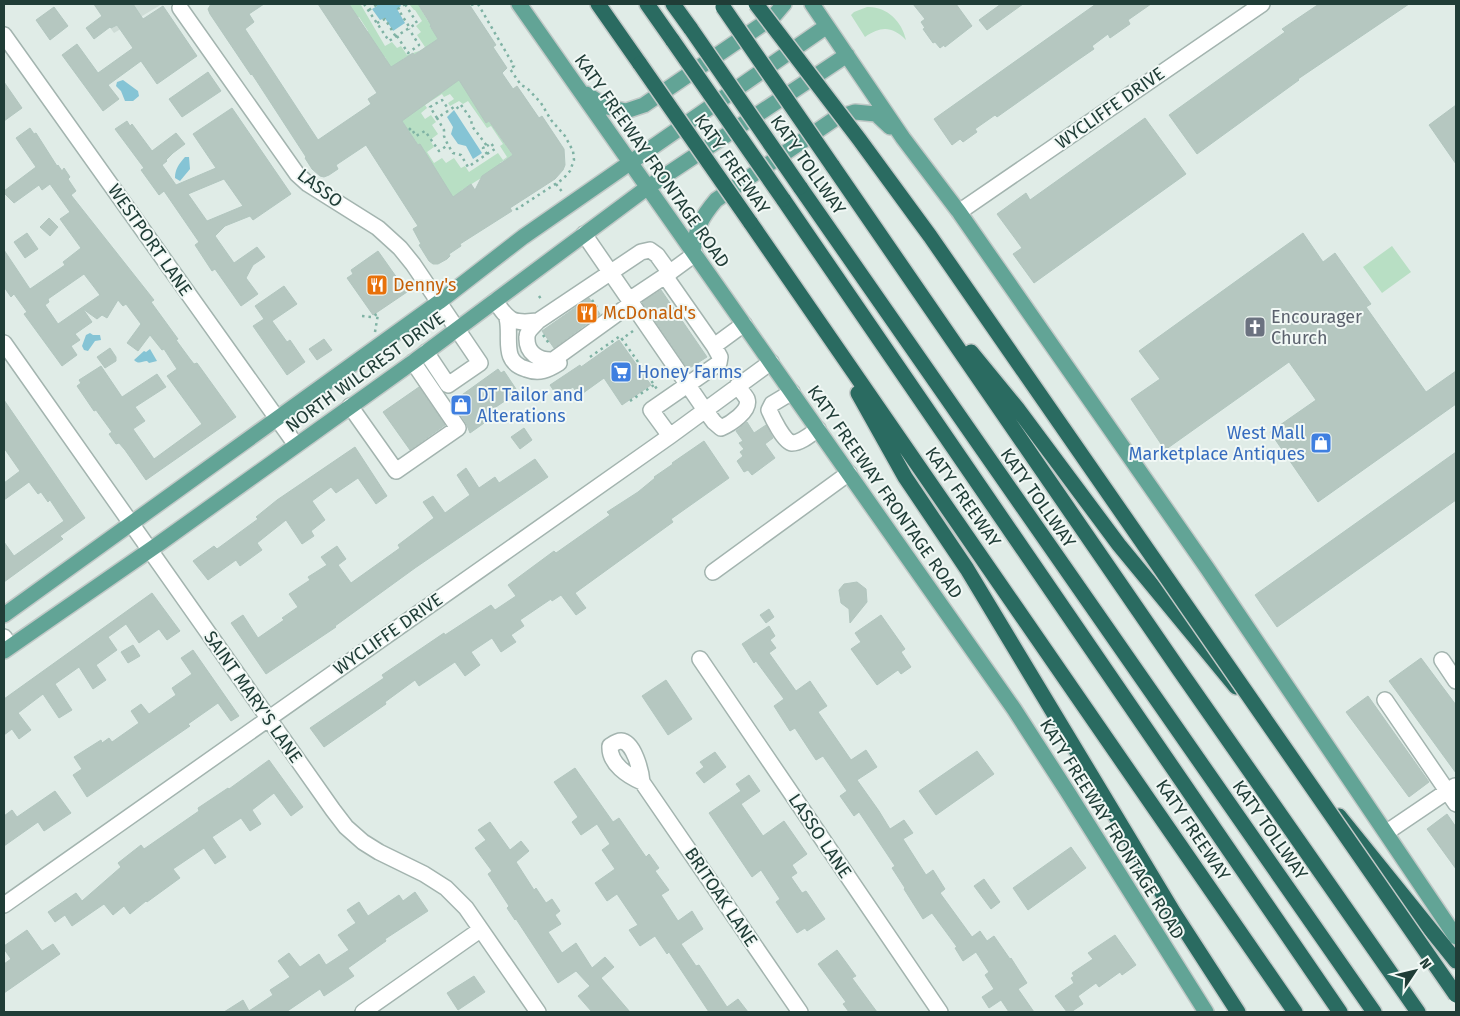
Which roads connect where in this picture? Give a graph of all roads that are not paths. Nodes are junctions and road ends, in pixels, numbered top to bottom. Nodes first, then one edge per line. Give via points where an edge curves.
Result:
1 (519, 4) edge
2 (598, 4) edge
3 (647, 4) edge
4 (673, 4) edge
5 (756, 4) edge
6 (784, 4) edge
7 (812, 4) edge
8 (1262, 4) edge
9 (181, 5) edge
10 (722, 6) edge
11 (827, 26) junction
12 (4, 35) edge
13 (847, 55) junction
14 (580, 91) junction
15 (903, 138) junction
16 (630, 161) junction
17 (648, 187) junction
18 (959, 212) junction
19 (584, 234) junction
20 (694, 252) junction
21 (611, 273) junction
22 (667, 275) junction
23 (908, 276) junction
24 (495, 301) junction
25 (439, 302) junction
26 (632, 304) junction
27 (813, 313) junction
28 (507, 318) junction
29 (744, 324) junction
30 (534, 326) junction
31 (457, 330) junction
32 (4, 343) edge
33 (714, 346) junction
34 (426, 352) junction
35 (413, 362) junction
36 (770, 362) junction
37 (688, 385) junction
38 (737, 386) junction
39 (792, 392) junction
40 (350, 406) junction
41 (747, 406) junction
42 (705, 410) junction
43 (769, 410) junction
44 (277, 419) junction
45 (818, 429) junction
46 (670, 436) junction
47 (296, 445) junction
48 (849, 473) junction
49 (132, 524) junction
50 (150, 550) junction
51 (713, 572) dead end
52 (4, 615) edge
53 (6, 645) edge
54 (700, 660) dead end
55 (1442, 660) dead end
56 (1456, 681) edge
57 (1385, 700) dead end
58 (267, 718) junction
59 (642, 782) dead end
60 (1452, 788) edge
61 (1456, 804) edge
62 (1387, 832) junction
63 (4, 905) edge
64 (480, 930) junction
65 (1456, 937) edge
66 (1456, 961) edge
67 (1456, 995) edge
68 (363, 1012) edge
69 (538, 1012) edge
70 (800, 1012) edge
71 (940, 1012) edge
72 (1206, 1012) edge
73 (1238, 1012) edge
74 (1295, 1012) edge
75 (1340, 1012) edge
76 (1374, 1012) edge
77 (1418, 1012) edge

1 - 14 main road, KATY FREEWAY FRONTAGE ROAD
2 - 27 highway, KATY FREEWAY, bridge
3 - 75 highway, bridge
4 - 76 highway, KATY TOLLWAY, bridge
5 - 67 highway, bridge via 930,236
6 - 14 main road via 773,17 644,105 626,111 607,107
7 - 11 main road
8 - 18 street, WYCLIFFE DRIVE
9 - 25 street, LASSO via 298,174 308,184 378,228 413,264
10 - 23 highway, bridge
11 - 13 main road
11 - 16 main road, NORTH WILCREST DRIVE
12 - 44 street, WESTPORT LANE
13 - 15 main road
13 - 17 main road, NORTH WILCREST DRIVE
14 - 16 main road, KATY FREEWAY FRONTAGE ROAD
15 - 18 main road
15 - 20 main road via 876,114 855,112 836,118 716,200 696,231
16 - 17 main road, KATY FREEWAY FRONTAGE ROAD
16 - 25 main road, NORTH WILCREST DRIVE
17 - 19 main road, NORTH WILCREST DRIVE
17 - 20 main road, KATY FREEWAY FRONTAGE ROAD
18 - 62 main road
19 - 21 street
19 - 24 main road, NORTH WILCREST DRIVE
20 - 22 street
20 - 29 main road, KATY FREEWAY FRONTAGE ROAD
21 - 22 street via 641,252 650,250
21 - 26 street
21 - 30 street
22 - 26 street
22 - 33 street
23 - 66 highway via 1017,408 1119,545
23 - 77 highway
24 - 28 street
24 - 31 main road, NORTH WILCREST DRIVE
25 - 31 street, LASSO
25 - 44 main road, NORTH WILCREST DRIVE
26 - 28 street via 547,371 532,371 512,362
26 - 30 street via 553,360 540,360 529,347 526,337
26 - 37 street
27 - 73 highway via 905,477 967,569 1169,905
27 - 74 highway, KATY FREEWAY
28 - 30 street
29 - 33 street
29 - 36 main road, KATY FREEWAY FRONTAGE ROAD
31 - 34 main road, NORTH WILCREST DRIVE
31 - 34 street, LASSO via 480,362 448,385
32 - 49 street, SAINT MARY'S LANE
33 - 37 street via 720,357 719,363
34 - 35 main road, NORTH WILCREST DRIVE
35 - 40 main road, NORTH WILCREST DRIVE
35 - 40 street via 458,428 396,472
36 - 38 street, WYCLIFFE DRIVE
36 - 39 main road, KATY FREEWAY FRONTAGE ROAD
37 - 42 street
37 - 46 street via 651,410
38 - 41 street via 747,399
38 - 42 street, WYCLIFFE DRIVE
39 - 43 street via 772,404
39 - 45 main road, KATY FREEWAY FRONTAGE ROAD
40 - 47 main road, NORTH WILCREST DRIVE
41 - 42 street via 743,413 721,428
41 - 43 street
42 - 46 street, WYCLIFFE DRIVE
43 - 45 street via 774,422 793,443
44 - 47 street, WESTPORT LANE
44 - 49 main road, NORTH WILCREST DRIVE
45 - 48 main road, KATY FREEWAY FRONTAGE ROAD
46 - 58 street, WYCLIFFE DRIVE
47 - 50 main road, NORTH WILCREST DRIVE
48 - 51 street
48 - 72 main road, KATY FREEWAY FRONTAGE ROAD via 1014,709
49 - 50 street, SAINT MARY'S LANE
49 - 52 main road, NORTH WILCREST DRIVE
50 - 53 main road, NORTH WILCREST DRIVE
50 - 58 street, SAINT MARY'S LANE
54 - 71 street, LASSO LANE
55 - 56 street
57 - 60 street
58 - 63 street, WYCLIFFE DRIVE
58 - 64 street, SAINT MARY'S LANE via 346,827 379,852 446,888 466,908
59 - 70 street, BRITOAK LANE
60 - 61 street
60 - 62 street
62 - 65 main road
64 - 68 street
64 - 69 street, SAINT MARY'S LANE

